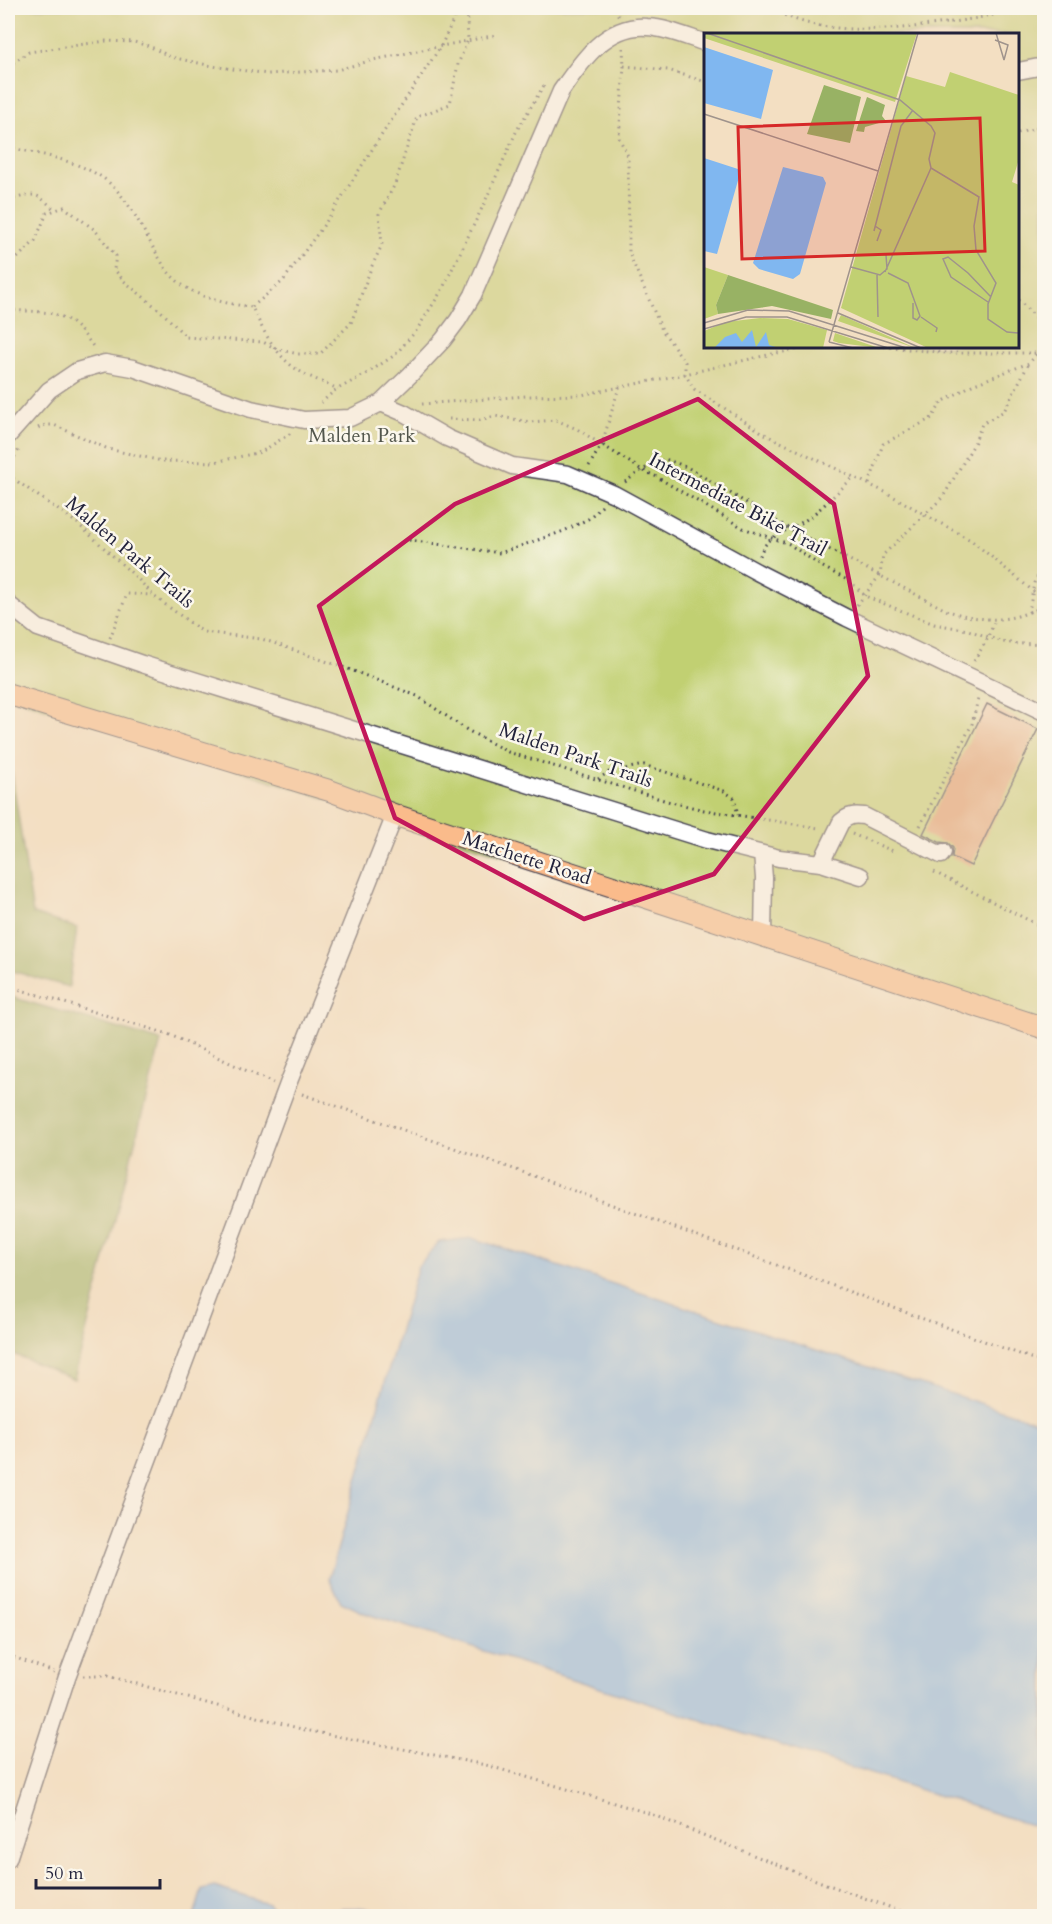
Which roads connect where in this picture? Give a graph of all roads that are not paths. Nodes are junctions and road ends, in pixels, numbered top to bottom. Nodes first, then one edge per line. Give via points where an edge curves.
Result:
1 (704, 43) edge
2 (1044, 66) edge
3 (1019, 71) edge
4 (381, 403) junction
5 (8, 436) edge
6 (8, 604) edge
7 (8, 694) edge
8 (1044, 712) edge
9 (395, 815) junction
10 (943, 852) dead end
11 (762, 854) junction
12 (821, 863) junction
13 (861, 876) dead end
14 (763, 935) junction
15 (1044, 1028) edge
16 (8, 1859) edge

1 - 4 lane via 667,30 616,24 609,36 581,61 561,91 473,295 443,340
2 - 3 lane
4 - 5 lane via 350,418 304,420 251,409 133,368 105,363 76,371 49,390
4 - 8 lane via 512,466 568,474 614,494 847,618
6 - 11 lane via 38,628 105,651 696,837
7 - 9 main road, Matchette Road via 331,791
9 - 14 main road, Matchette Road
9 - 16 lane via 286,1089 67,1677
10 - 12 lane via 941,855 864,816 853,815 841,822
11 - 12 lane
11 - 14 lane
12 - 13 lane
14 - 15 main road, Matchette Road

